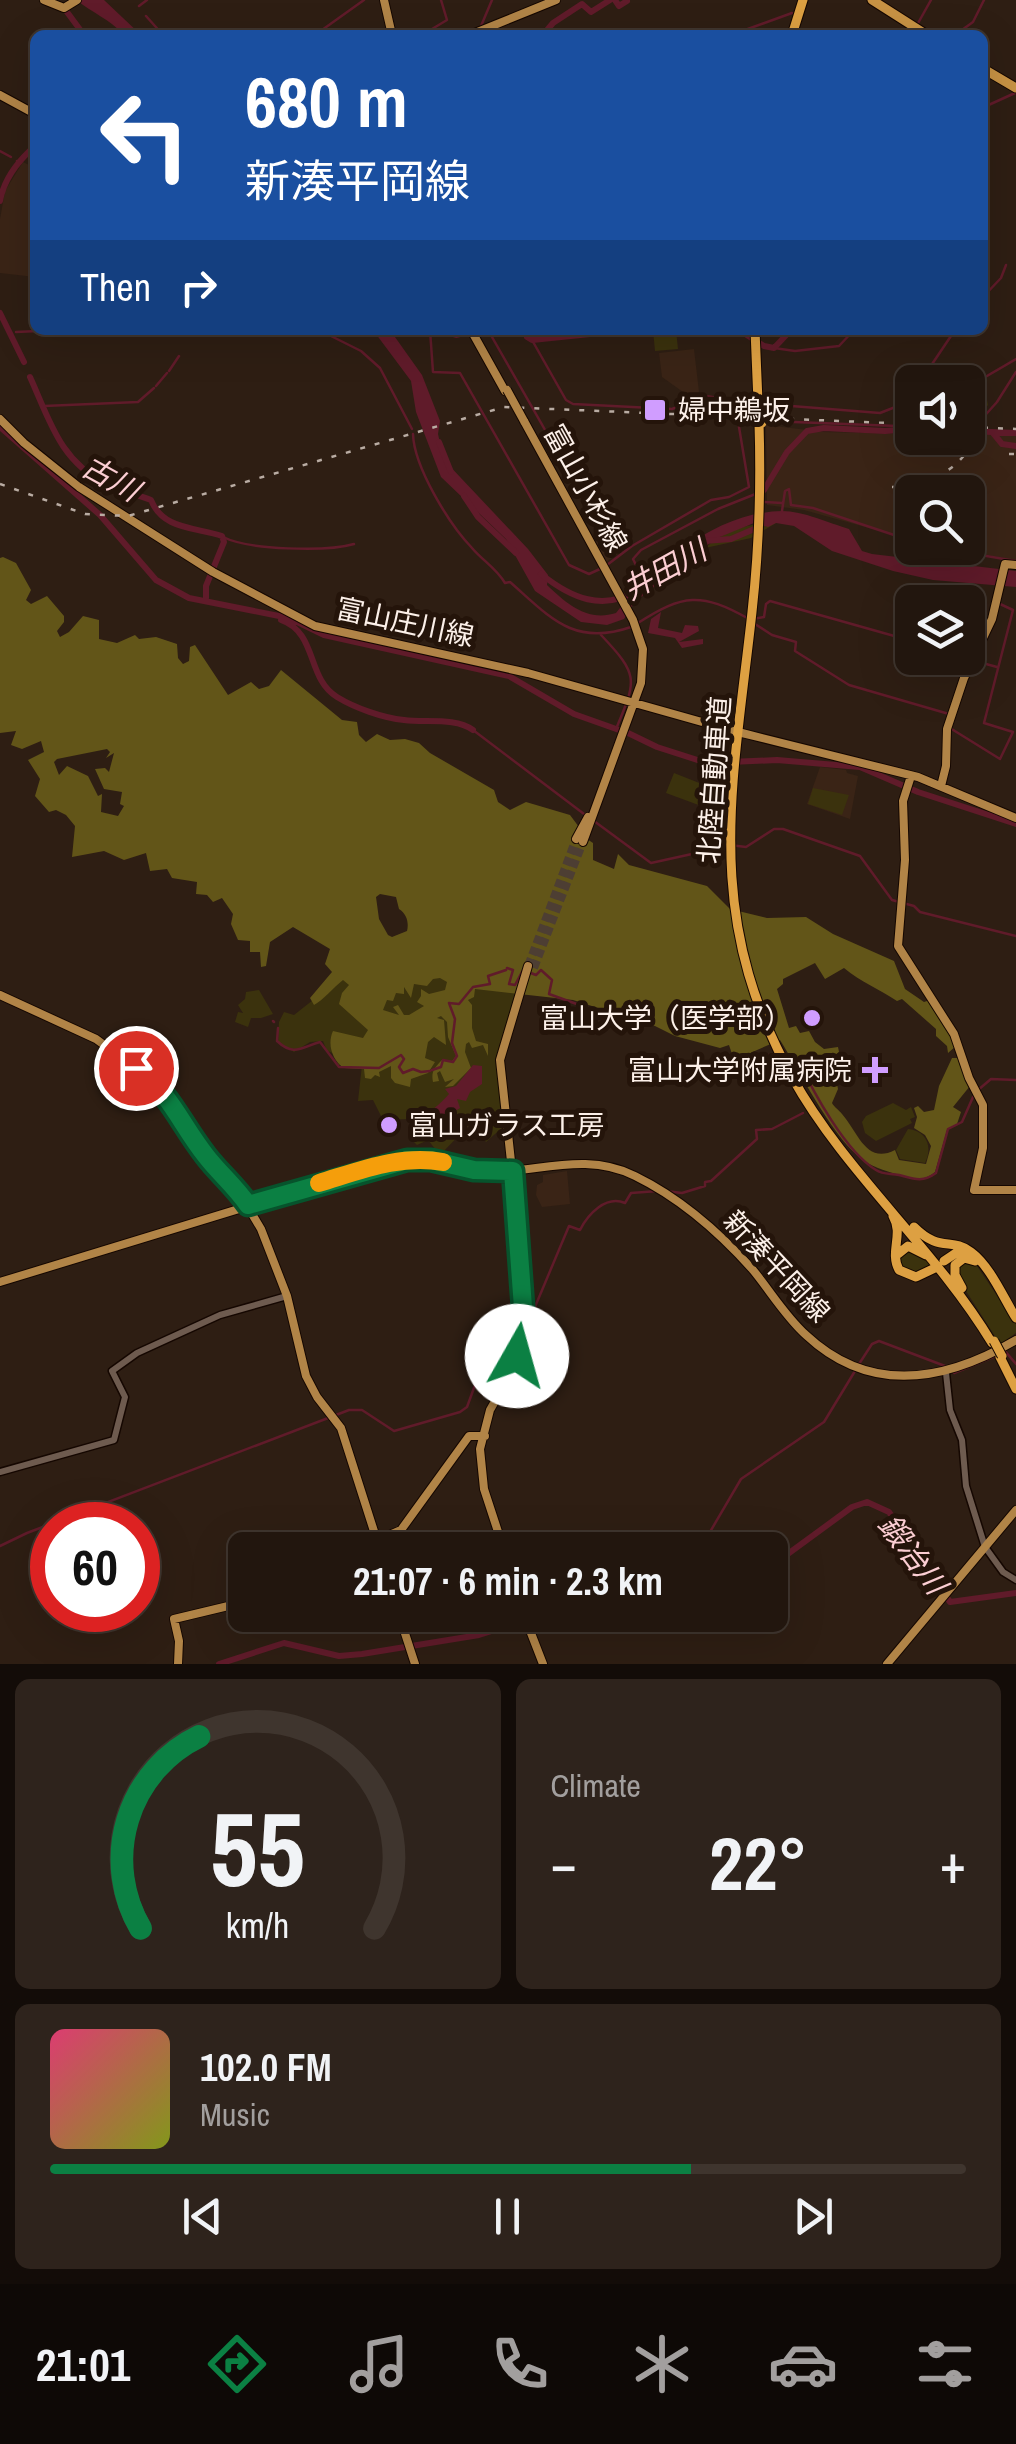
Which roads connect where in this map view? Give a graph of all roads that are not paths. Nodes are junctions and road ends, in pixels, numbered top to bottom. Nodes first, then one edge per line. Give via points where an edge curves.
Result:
1 (44, 0) edge
2 (383, 0) edge
3 (559, 0) edge
4 (805, 0) edge
5 (870, 0) edge
6 (74, 2) edge
7 (390, 30) edge
8 (485, 30) edge
9 (796, 30) edge
10 (917, 30) edge
11 (988, 73) edge
12 (1016, 89) edge
13 (0, 97) edge
14 (30, 112) edge
15 (476, 335) edge
16 (756, 335) edge
17 (1, 424) edge
18 (1016, 565) edge
19 (633, 704) junction
20 (911, 776) junction
21 (941, 786) junction
22 (1016, 818) edge
23 (580, 840) tunnel mouth
24 (730, 850) junction
25 (531, 967) tunnel mouth
26 (0, 995) edge
27 (856, 1167) junction
28 (513, 1169) junction
29 (1016, 1190) edge
30 (891, 1204) junction
31 (248, 1205) junction
32 (974, 1255) junction
33 (939, 1264) junction
34 (980, 1266) junction
35 (0, 1282) edge
36 (954, 1286) junction
37 (287, 1296) junction
38 (1016, 1319) edge
39 (987, 1329) junction
40 (1016, 1339) edge
41 (993, 1342) junction
42 (946, 1373) junction
43 (1016, 1386) edge
44 (483, 1436) junction
45 (0, 1472) edge
46 (1016, 1510) edge
47 (374, 1532) edge
48 (398, 1532) edge
49 (500, 1532) edge
50 (985, 1547) junction
51 (1016, 1580) edge
52 (228, 1606) edge
53 (404, 1632) edge
54 (532, 1632) edge
55 (178, 1664) edge
56 (414, 1664) edge
57 (544, 1664) edge
58 (887, 1664) edge

1 - 6 main road via 58,8
2 - 7 main road
3 - 8 main road
4 - 9 highway
5 - 10 highway
11 - 12 highway
13 - 14 main road
15 - 19 main road, 富山小杉線, bridge via 632,619 642,660
16 - 24 highway, 北陸自動車道, bridge via 759,552
17 - 19 main road, 富山庄川線 via 78,486 212,571 323,629 528,673
18 - 21 main road via 1006,563 988,631 964,678 947,729
19 - 20 main road, 富山庄川線
19 - 23 main road, 富山小杉線
20 - 21 main road, 富山庄川線
20 - 29 main road via 903,801 898,946 954,1034 983,1105 974,1190
21 - 22 main road, 富山庄川線
24 - 27 highway, 北陸自動車道 via 738,931 761,1012 804,1098
24 - 30 highway, 北陸自動車道 via 744,943 775,1036 822,1118
25 - 28 main road via 500,1060
26 - 31 main road via 96,1040 153,1081
27 - 33 highway via 897,1223 899,1270 916,1277
27 - 36 highway, 北陸自動車道
28 - 31 main road, 新湊平岡線 via 407,1160
28 - 40 main road, 新湊平岡線 via 590,1161 656,1184 730,1242 806,1332 868,1368 936,1372
28 - 42 main road, 新湊平岡線 via 579,1162 632,1175 717,1234 794,1324 831,1354 884,1374
28 - 44 main road via 528,1320 520,1357
30 - 32 highway via 929,1241
30 - 39 highway, 北陸自動車道
31 - 35 main road, 新湊平岡線
31 - 37 main road
32 - 33 highway via 959,1250
32 - 38 highway
33 - 34 highway via 966,1252
33 - 36 highway via 922,1274 909,1274 898,1254 919,1249
34 - 38 highway
34 - 39 highway via 964,1258 954,1272
36 - 41 highway, 北陸自動車道
37 - 45 main road via 211,1319 112,1371 125,1397 114,1440
37 - 47 main road via 304,1369 341,1428
39 - 41 highway, 北陸自動車道
40 - 42 main road, 新湊平岡線
41 - 43 highway, 北陸自動車道, bridge
42 - 50 main road via 966,1486
44 - 48 main road via 469,1436
44 - 49 main road via 485,1481
46 - 50 main road
50 - 51 main road
50 - 58 main road
52 - 55 main road via 174,1619
53 - 56 main road
54 - 57 main road

